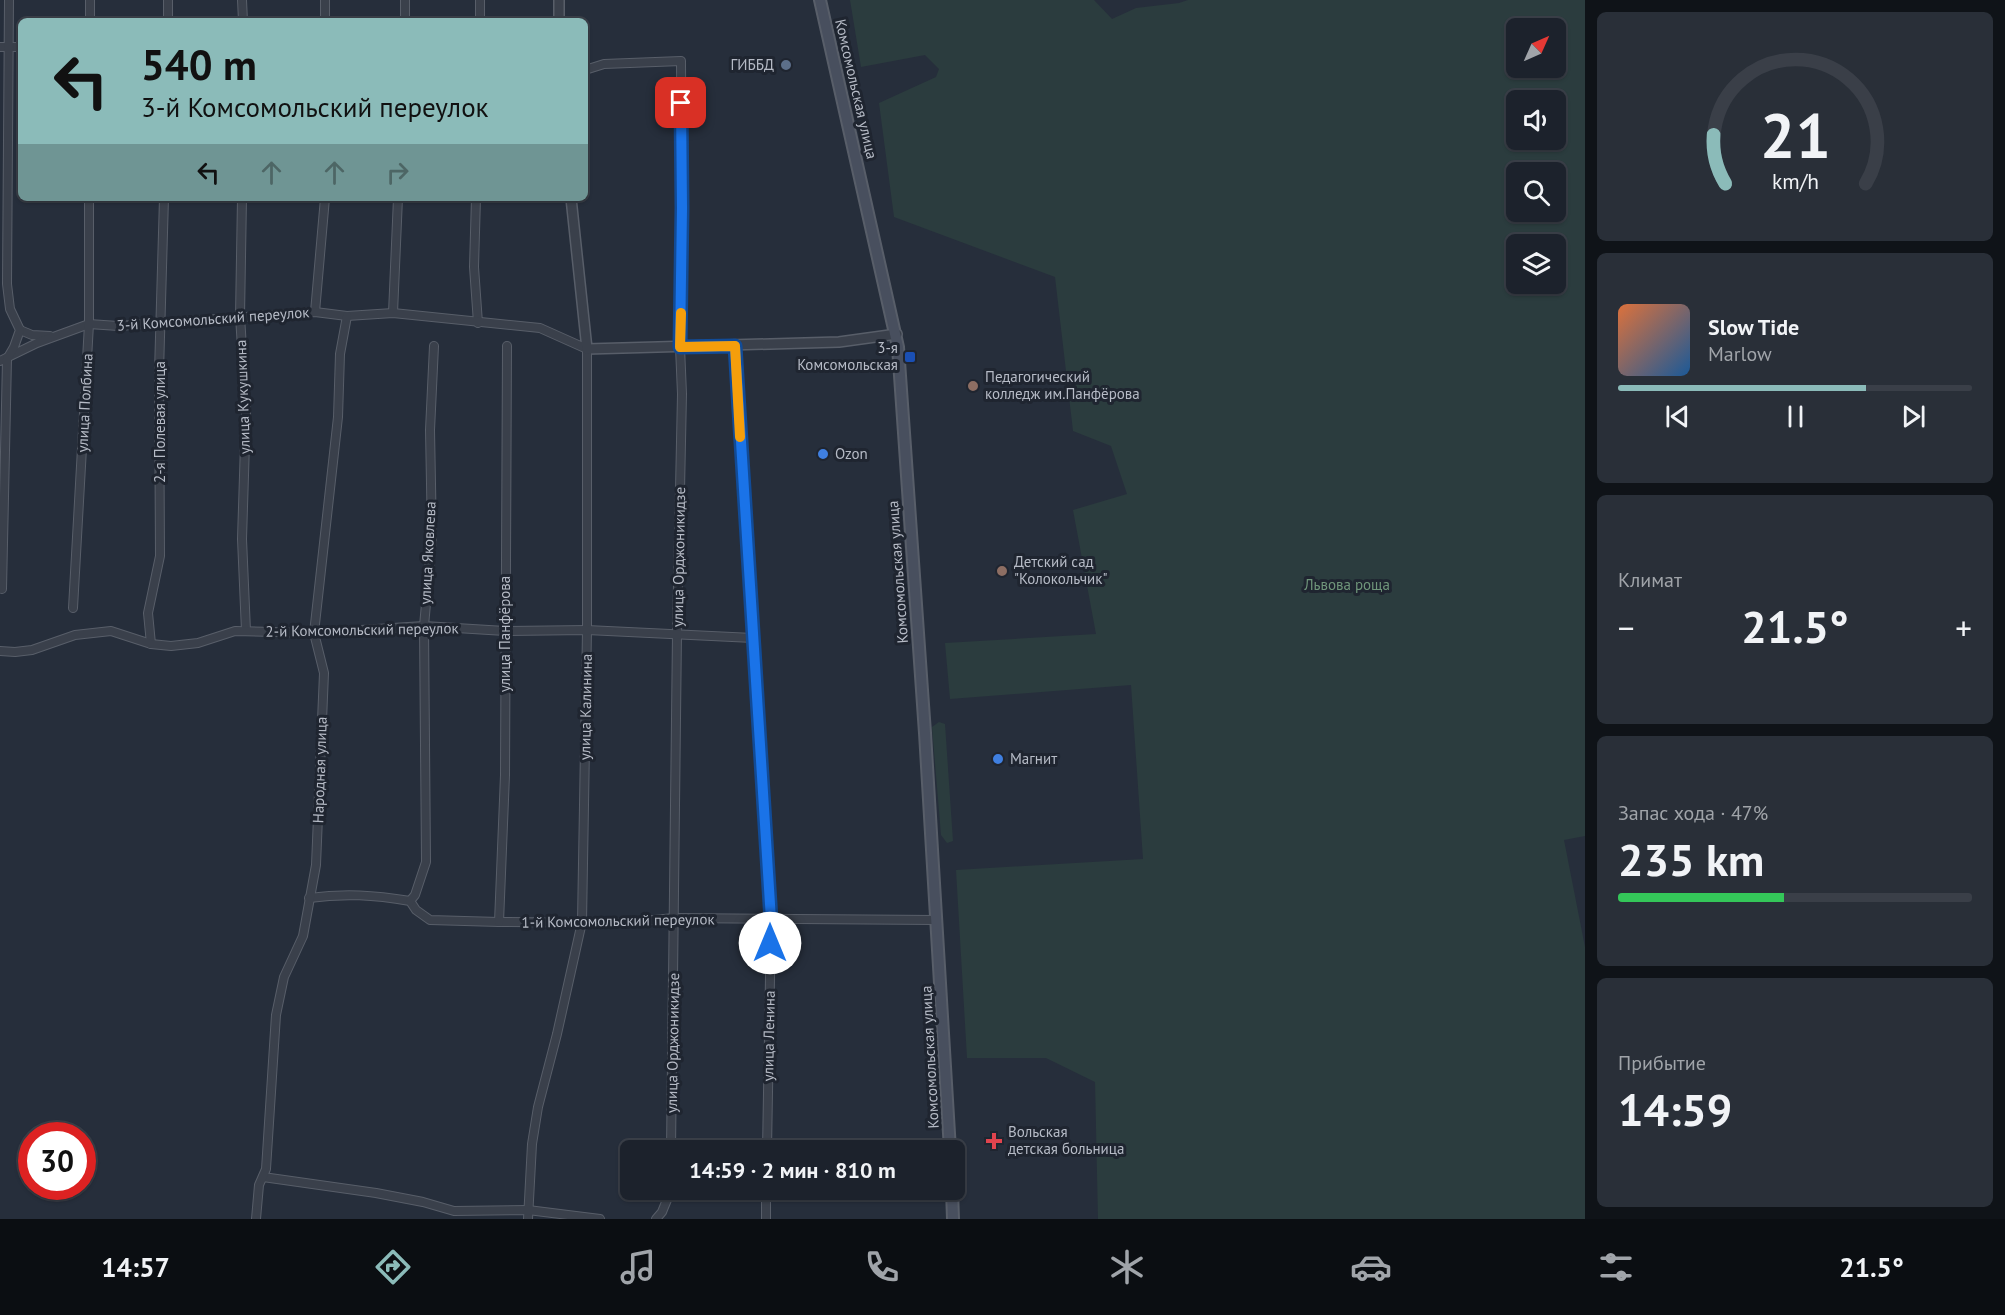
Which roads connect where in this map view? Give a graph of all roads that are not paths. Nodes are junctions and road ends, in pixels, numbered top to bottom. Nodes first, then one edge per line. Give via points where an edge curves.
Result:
1 (9, 0) edge
2 (90, 0) edge
3 (168, 0) edge
4 (242, 0) edge
5 (325, 0) edge
6 (405, 0) edge
7 (480, 0) edge
8 (559, 0) edge
9 (820, 0) edge
10 (90, 18) edge
11 (168, 18) edge
12 (243, 18) edge
13 (325, 18) edge
14 (405, 18) edge
15 (480, 18) edge
16 (559, 18) edge
17 (4, 47) edge
18 (588, 69) edge
19 (89, 201) edge
20 (164, 201) edge
21 (242, 201) edge
22 (325, 201) edge
23 (398, 201) edge
24 (476, 201) edge
25 (571, 201) edge
26 (315, 312) junction
27 (393, 314) junction
28 (240, 316) junction
29 (347, 316) junction
30 (162, 322) junction
31 (478, 322) junction
32 (89, 324) junction
33 (20, 330) junction
34 (897, 334) junction
35 (55, 336) junction
36 (434, 346) dead end
37 (507, 346) dead end
38 (735, 346) junction
39 (680, 347) junction
40 (587, 349) junction
41 (4, 360) edge
42 (2, 589) dead end
43 (73, 608) dead end
44 (424, 626) junction
45 (505, 630) junction
46 (587, 630) junction
47 (246, 632) junction
48 (314, 633) junction
49 (677, 633) junction
50 (753, 638) junction
51 (151, 644) junction
52 (0, 651) edge
53 (309, 898) junction
54 (410, 901) junction
55 (674, 918) junction
56 (771, 920) junction
57 (936, 920) junction
58 (499, 922) junction
59 (582, 922) junction
60 (671, 1140) edge
61 (767, 1140) edge
62 (949, 1140) edge
63 (263, 1177) junction
64 (667, 1200) edge
65 (766, 1200) edge
66 (952, 1200) edge
67 (528, 1215) edge
68 (256, 1219) edge
69 (600, 1219) edge
70 (656, 1219) edge
71 (766, 1219) edge
72 (953, 1219) edge

1 - 17 street
2 - 10 street
3 - 11 street
4 - 12 street
5 - 13 street
6 - 14 street
7 - 15 street
8 - 16 street
9 - 34 main road, Комсомольская улица
17 - 33 street via 7,284 10,309
18 - 39 street, улица Орджоникидзе via 604,64 681,61
19 - 32 street, улица Полбина
20 - 30 street, 2-я Полевая улица
21 - 28 street, улица Кукушкина
22 - 26 street
23 - 27 street
24 - 31 street via 474,267
25 - 40 street, улица Калинина
26 - 28 street, 3-й Комсомольский переулок
26 - 29 street, 3-й Комсомольский переулок
27 - 29 street, 3-й Комсомольский переулок
27 - 31 street, 3-й Комсомольский переулок
28 - 30 street, 3-й Комсомольский переулок
28 - 47 street, улица Кукушкина via 246,412 242,539
29 - 48 street, Народная улица via 340,354 338,417
30 - 32 street, 3-й Комсомольский переулок
30 - 51 street, 2-я Полевая улица via 160,556 148,613
31 - 40 street, 3-й Комсомольский переулок via 540,328
32 - 35 street, 3-й Комсомольский переулок
32 - 43 street, улица Полбина
33 - 35 street
33 - 41 street
34 - 38 street, 3-й Комсомольский переулок via 839,342
34 - 57 main road, Комсомольская улица
35 - 41 street, 3-й Комсомольский переулок
36 - 44 street, улица Яковлева via 429,430 432,537
37 - 45 street, улица Панфёрова
38 - 39 street, 3-й Комсомольский переулок
38 - 50 street, улица Ленина
39 - 40 street, 3-й Комсомольский переулок
39 - 49 street, улица Орджоникидзе
40 - 46 street, улица Калинина
41 - 42 street
44 - 45 street, 2-й Комсомольский переулок
44 - 48 street, 2-й Комсомольский переулок
44 - 54 street, улица Яковлева via 426,862
45 - 46 street, 2-й Комсомольский переулок
45 - 58 street, улица Панфёрова
46 - 49 street, 2-й Комсомольский переулок
46 - 59 street, улица Калинина
47 - 48 street, 2-й Комсомольский переулок
47 - 51 street, 2-й Комсомольский переулок via 235,631 189,644
48 - 53 street, Народная улица via 324,673 316,865
49 - 50 street, 2-й Комсомольский переулок
49 - 55 street, улица Орджоникидзе
50 - 56 street, улица Ленина
51 - 52 street, 2-й Комсомольский переулок via 111,631 75,635 32,650
53 - 54 street via 376,895
53 - 63 street, Народная улица via 303,936 284,977 276,1016
54 - 58 street, 1-й Комсомольский переулок via 430,920
55 - 56 street, 1-й Комсомольский переулок
55 - 59 street, 1-й Комсомольский переулок
55 - 60 street, улица Орджоникидзе
56 - 57 street, 1-й Комсомольский переулок
56 - 61 street, улица Ленина
57 - 62 main road, Комсомольская улица
58 - 59 street, 1-й Комсомольский переулок
59 - 67 street, улица Калинина via 538,1107
63 - 67 street via 376,1193 454,1210
63 - 68 street, Народная улица
64 - 70 street
65 - 71 street
66 - 72 main road
67 - 69 street

